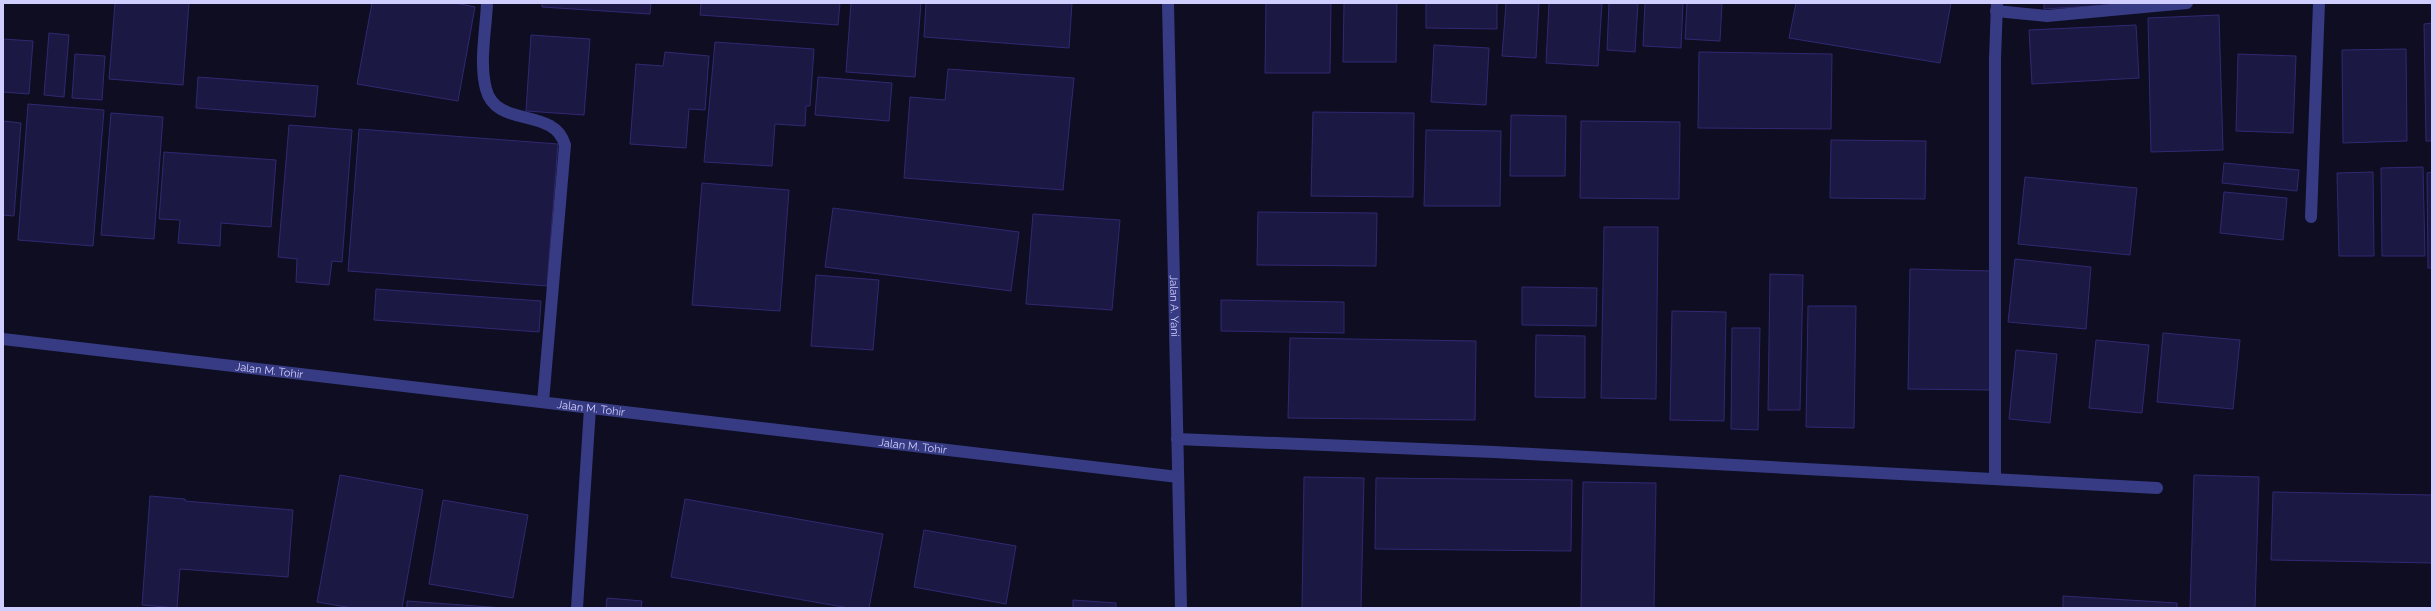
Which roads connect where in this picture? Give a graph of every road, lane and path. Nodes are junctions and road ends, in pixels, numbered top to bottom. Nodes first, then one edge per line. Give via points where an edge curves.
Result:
1 (487, 3) edge
2 (1168, 3) edge
3 (2187, 3) edge
4 (2318, 3) edge
5 (1996, 7) edge
6 (2311, 217) dead end
7 (3, 339) edge
8 (543, 402) junction
9 (590, 408) junction
10 (1177, 439) junction
11 (1178, 477) junction
12 (1995, 479) junction
13 (2157, 488) dead end
14 (577, 608) edge
15 (1181, 608) edge

1 - 8 street via 484,68 486,89 493,104 554,126 565,145
2 - 10 street, Jalan A. Yani
3 - 5 street via 2047,16
4 - 6 street
5 - 12 street
7 - 8 street, Jalan M. Tohir
8 - 9 street, Jalan M. Tohir
9 - 11 street, Jalan M. Tohir
9 - 14 street
10 - 11 street, Jalan A. Yani
10 - 12 street via 1494,452
11 - 15 street, Jalan A. Yani
12 - 13 street

